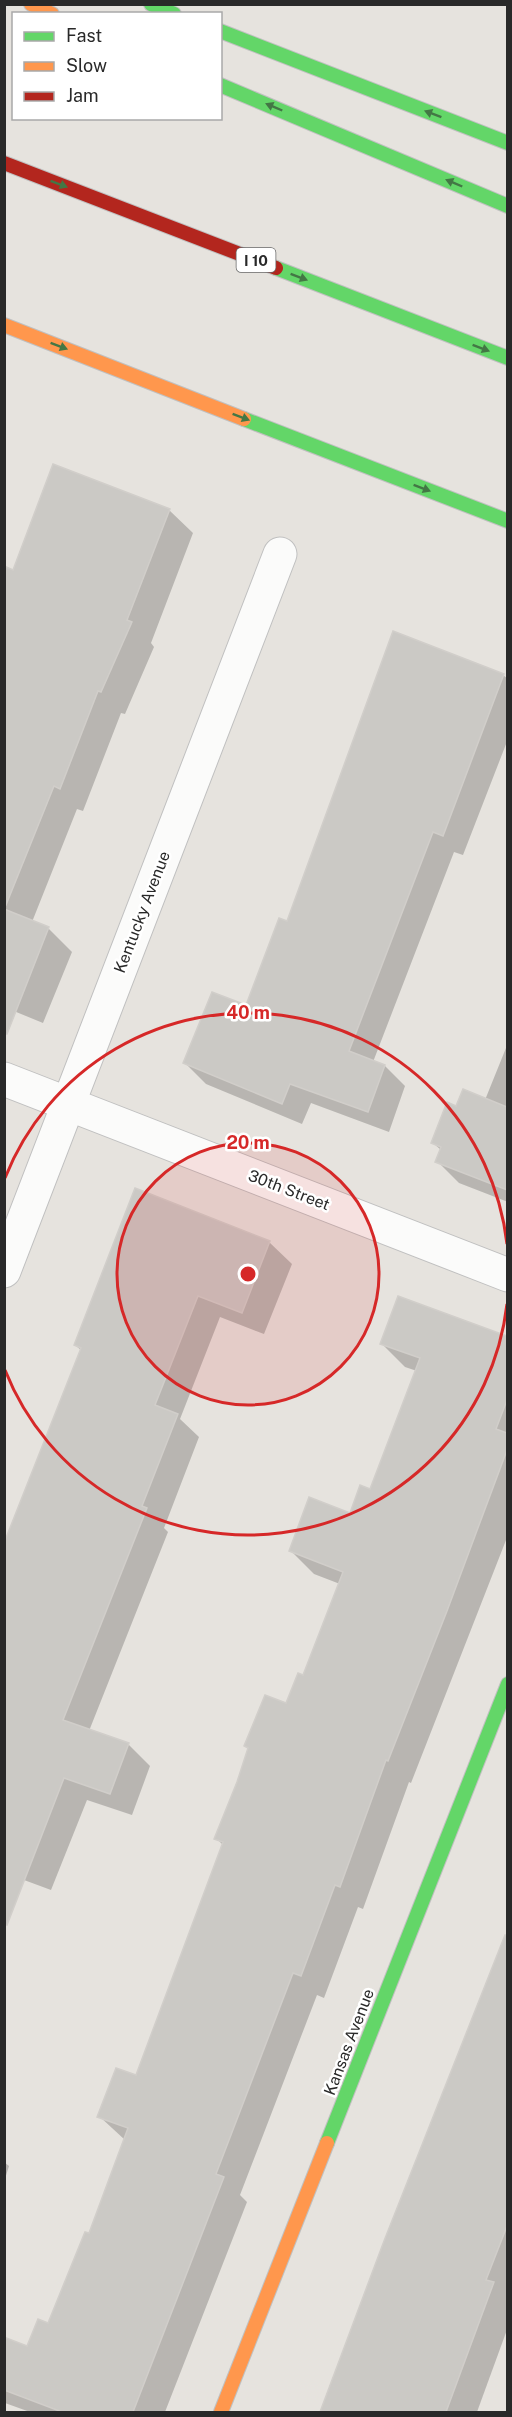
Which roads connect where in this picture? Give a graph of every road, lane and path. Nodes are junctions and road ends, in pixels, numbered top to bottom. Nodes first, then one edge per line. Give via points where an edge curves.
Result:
1 (31, 4) edge
2 (151, 4) edge
3 (48, 12) edge
4 (169, 12) edge
5 (222, 32) edge
6 (222, 86) edge
7 (507, 143) edge
8 (4, 162) edge
9 (507, 206) edge
10 (4, 325) edge
11 (507, 358) edge
12 (507, 521) edge
13 (280, 554) dead end
14 (4, 1079) edge
15 (67, 1104) junction
16 (4, 1271) edge
17 (507, 1275) edge
18 (507, 1684) edge
19 (221, 2412) edge

1 - 3 main road
2 - 4 main road
7 -> 5 main road
9 -> 6 main road
8 -> 11 main road, I 10
10 -> 12 main road
13 - 15 street, Kentucky Avenue
14 - 15 street, 30th Street
15 - 16 street, Kentucky Avenue
15 - 17 street, 30th Street
18 - 19 main road, Kansas Avenue

